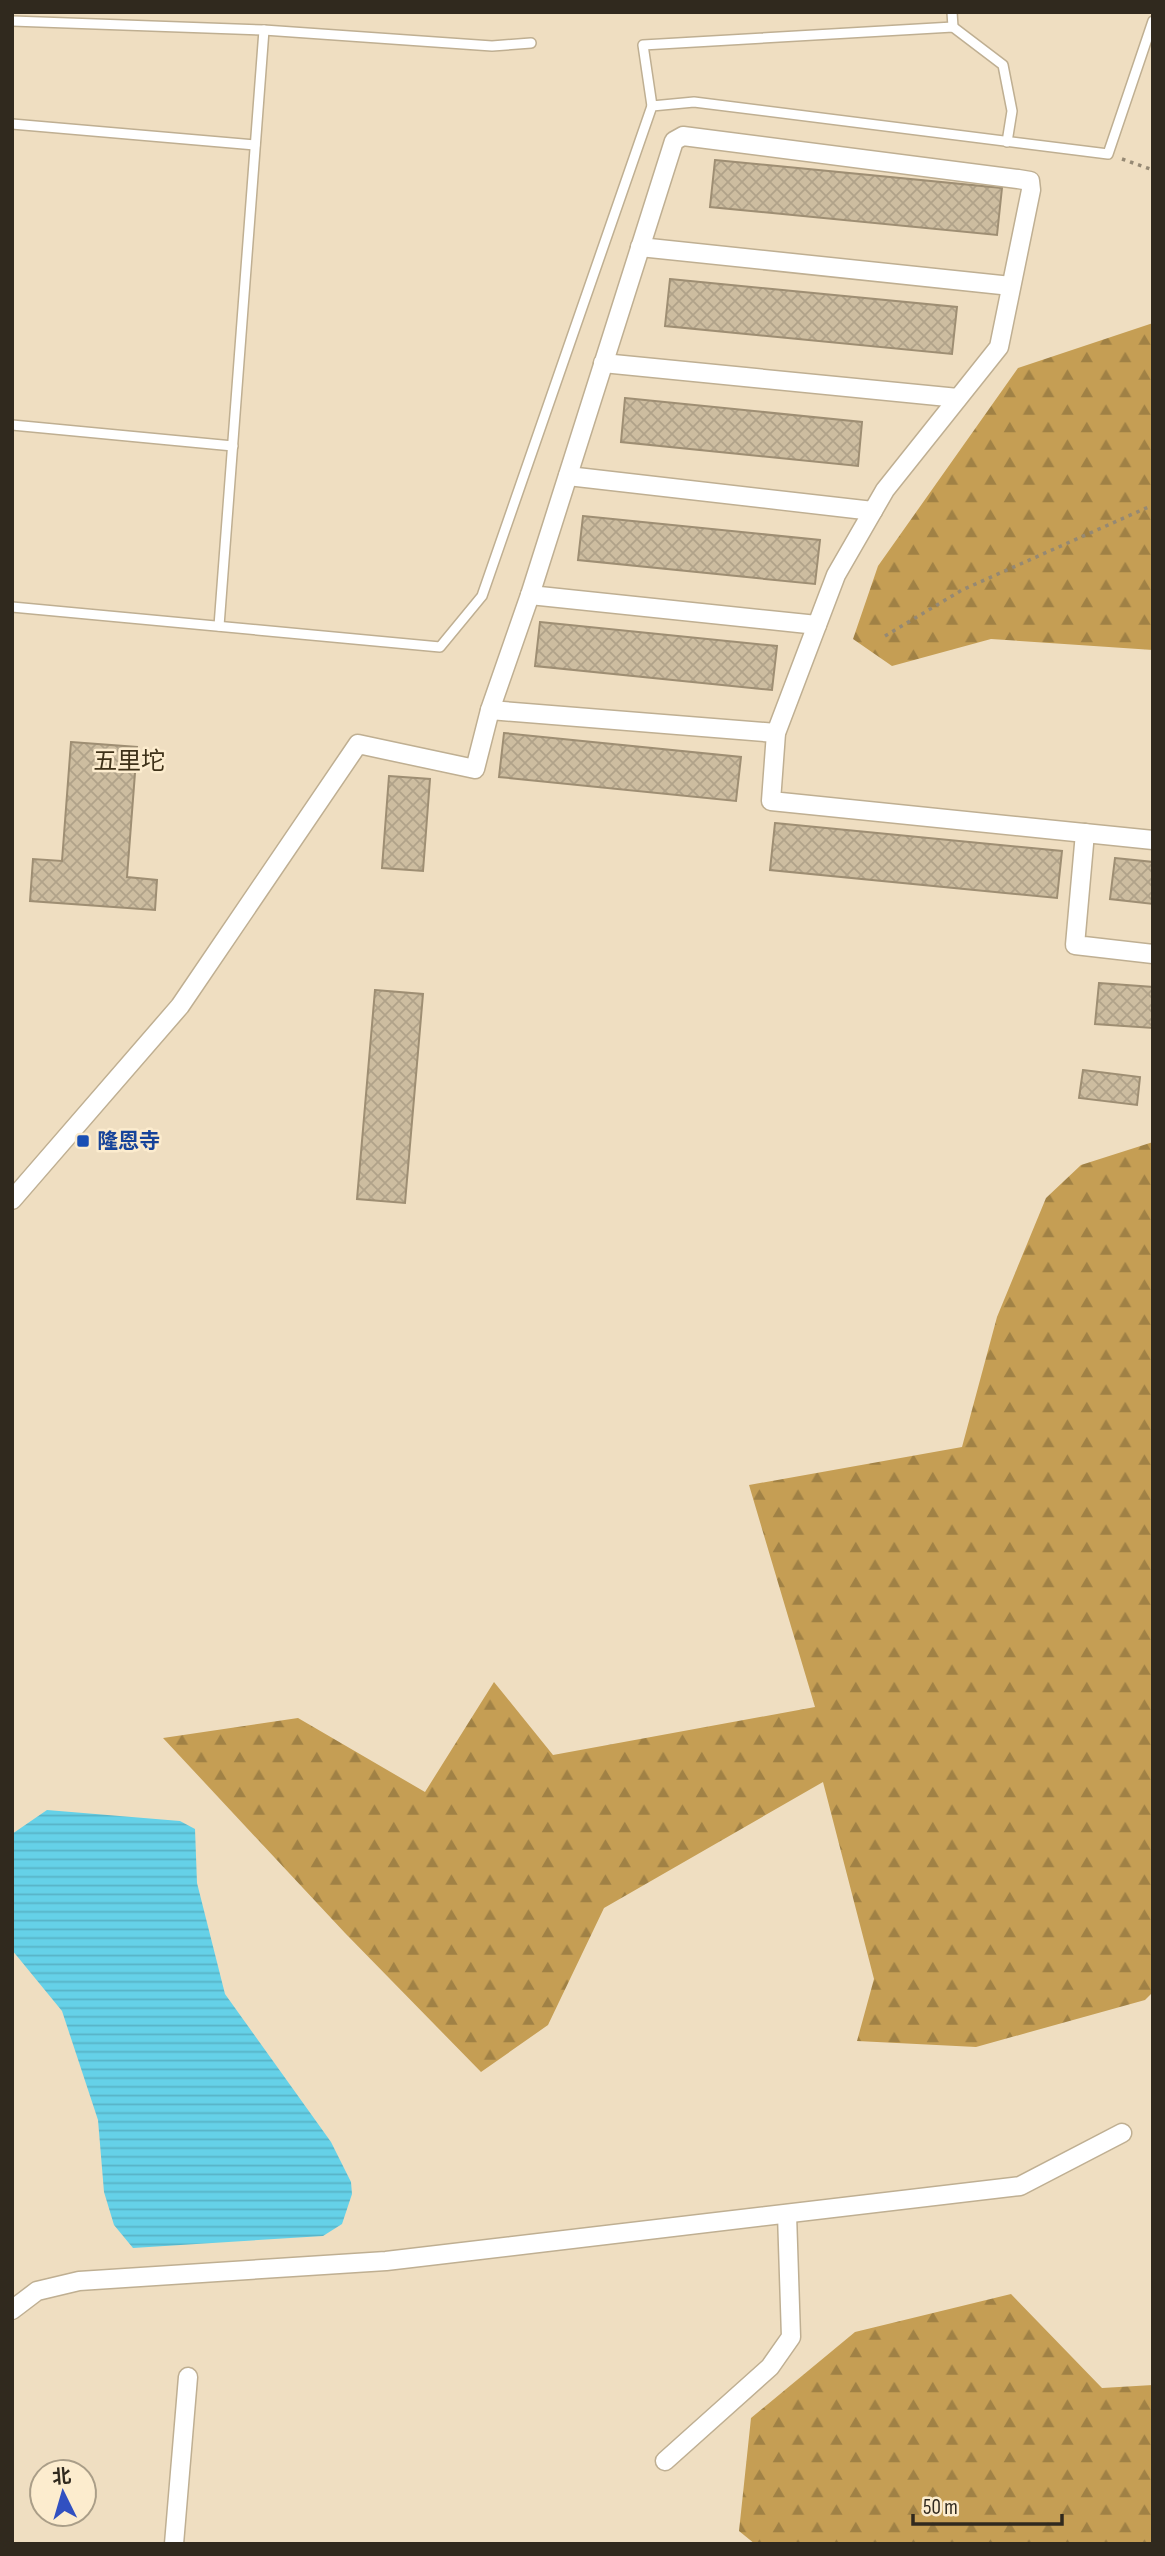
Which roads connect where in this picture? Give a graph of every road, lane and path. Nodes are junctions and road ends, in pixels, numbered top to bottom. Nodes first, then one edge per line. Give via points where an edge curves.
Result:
1 (952, 12) edge
2 (12, 21) edge
3 (1153, 21) edge
4 (953, 27) junction
5 (264, 30) junction
6 (531, 43) dead end
7 (652, 106) junction
8 (12, 124) edge
9 (1007, 142) junction
10 (255, 145) junction
11 (1108, 154) junction
12 (1153, 170) edge
13 (640, 247) junction
14 (1011, 286) junction
15 (603, 363) junction
16 (958, 398) junction
17 (12, 425) edge
18 (233, 446) junction
19 (568, 476) junction
20 (1153, 505) edge
21 (873, 511) junction
22 (530, 596) junction
23 (12, 607) edge
24 (817, 625) junction
25 (219, 626) junction
26 (885, 636) dead end
27 (490, 710) junction
28 (776, 733) junction
29 (1085, 833) junction
30 (1153, 840) edge
31 (1153, 954) edge
32 (12, 1200) edge
33 (1122, 2133) dead end
34 (788, 2214) junction
35 (12, 2310) edge
36 (188, 2377) dead end
37 (665, 2461) dead end
38 (174, 2544) edge

1 - 4 lane
2 - 5 lane
3 - 11 lane
4 - 7 lane via 643,44
4 - 9 lane via 1003,65 1012,111
5 - 6 lane via 492,46
5 - 10 lane
7 - 9 lane via 694,102
7 - 25 lane via 482,596 440,647
8 - 10 lane
9 - 11 lane
10 - 18 lane
11 - 12 path
13 - 14 street
13 - 14 street via 674,141 683,136 1030,181
13 - 15 street
14 - 16 street via 999,347
15 - 16 street
15 - 19 street
16 - 21 street
17 - 18 lane
18 - 25 lane
19 - 21 street
19 - 22 street
20 - 26 path via 962,590
21 - 24 street via 836,575
22 - 24 street
22 - 27 street
23 - 25 lane
24 - 28 street
27 - 28 street
27 - 32 street via 475,769 358,744 180,1006
28 - 29 street via 771,801
29 - 30 street
29 - 31 street via 1075,945
33 - 34 street via 1020,2186
34 - 35 street via 386,2261 79,2281 37,2291
34 - 37 street via 791,2337 770,2367
36 - 38 street

